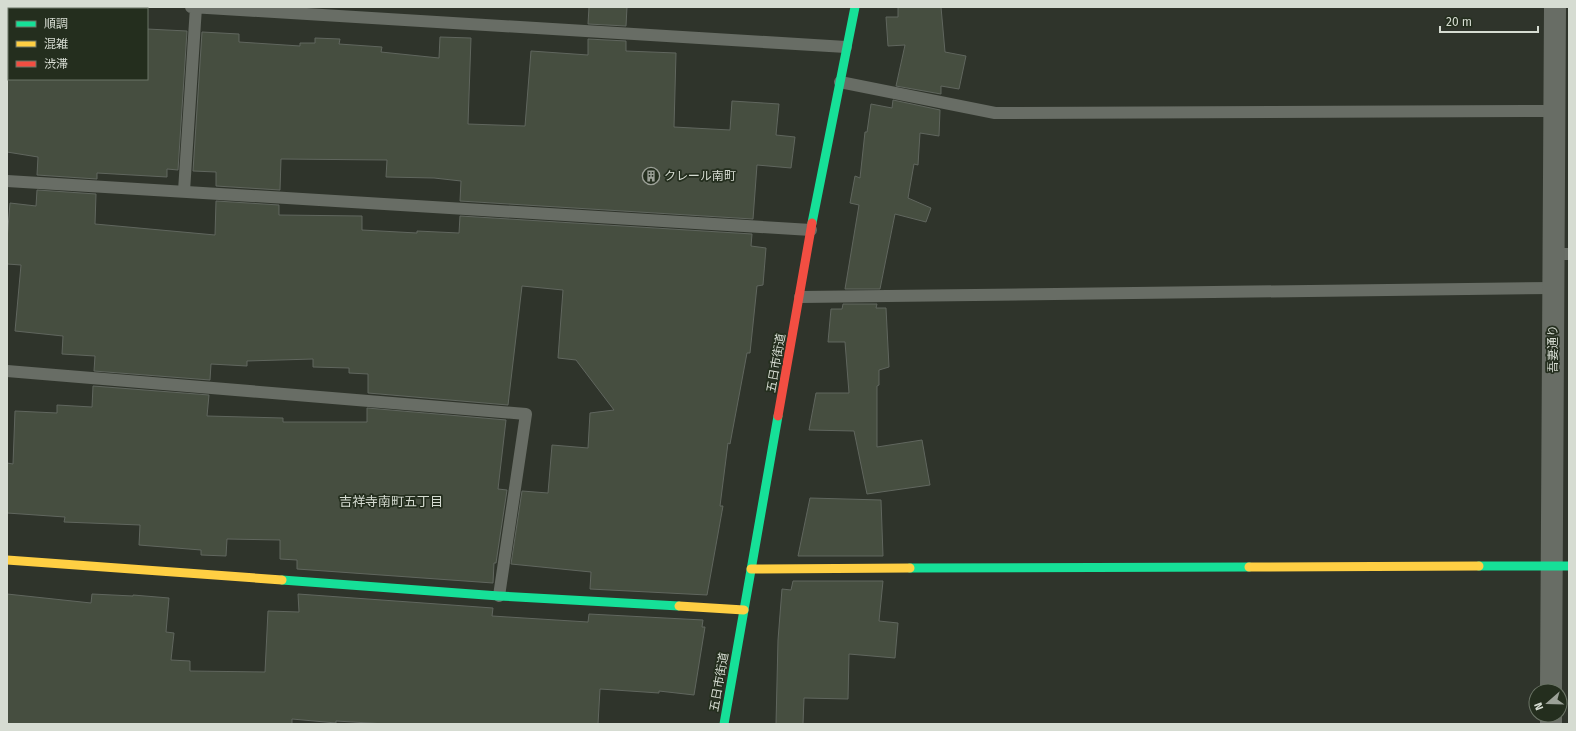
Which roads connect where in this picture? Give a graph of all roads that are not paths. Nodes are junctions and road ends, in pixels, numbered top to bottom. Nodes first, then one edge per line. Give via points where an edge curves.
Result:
1 (191, 7) edge
2 (196, 7) edge
3 (855, 7) edge
4 (1559, 14) edge
5 (846, 48) junction
6 (840, 82) junction
7 (1554, 110) junction
8 (7, 181) edge
9 (184, 191) junction
10 (811, 230) junction
11 (1561, 254) edge
12 (1553, 288) junction
13 (800, 297) junction
14 (7, 371) edge
15 (7, 560) edge
16 (1560, 566) edge
17 (751, 568) junction
18 (499, 596) junction
19 (744, 610) junction
20 (1552, 683) edge
21 (724, 724) edge

1 - 2 lane
2 - 5 lane
2 - 9 lane
3 - 5 street, 五日市街道
4 - 7 street, 吾妻通り
5 - 6 street, 五日市街道
6 - 7 lane via 995,113
6 - 10 street, 五日市街道
7 - 11 street, 吾妻通り
8 - 9 lane
9 - 10 lane
10 - 13 street, 五日市街道
11 - 12 street, 吾妻通り
12 - 13 lane
12 - 16 street, 吾妻通り
13 - 17 street, 五日市街道
14 - 18 lane via 526,414
15 - 18 street
16 - 17 street
16 - 20 street, 吾妻通り
17 - 19 street, 五日市街道
18 - 19 street
19 - 21 street, 五日市街道

